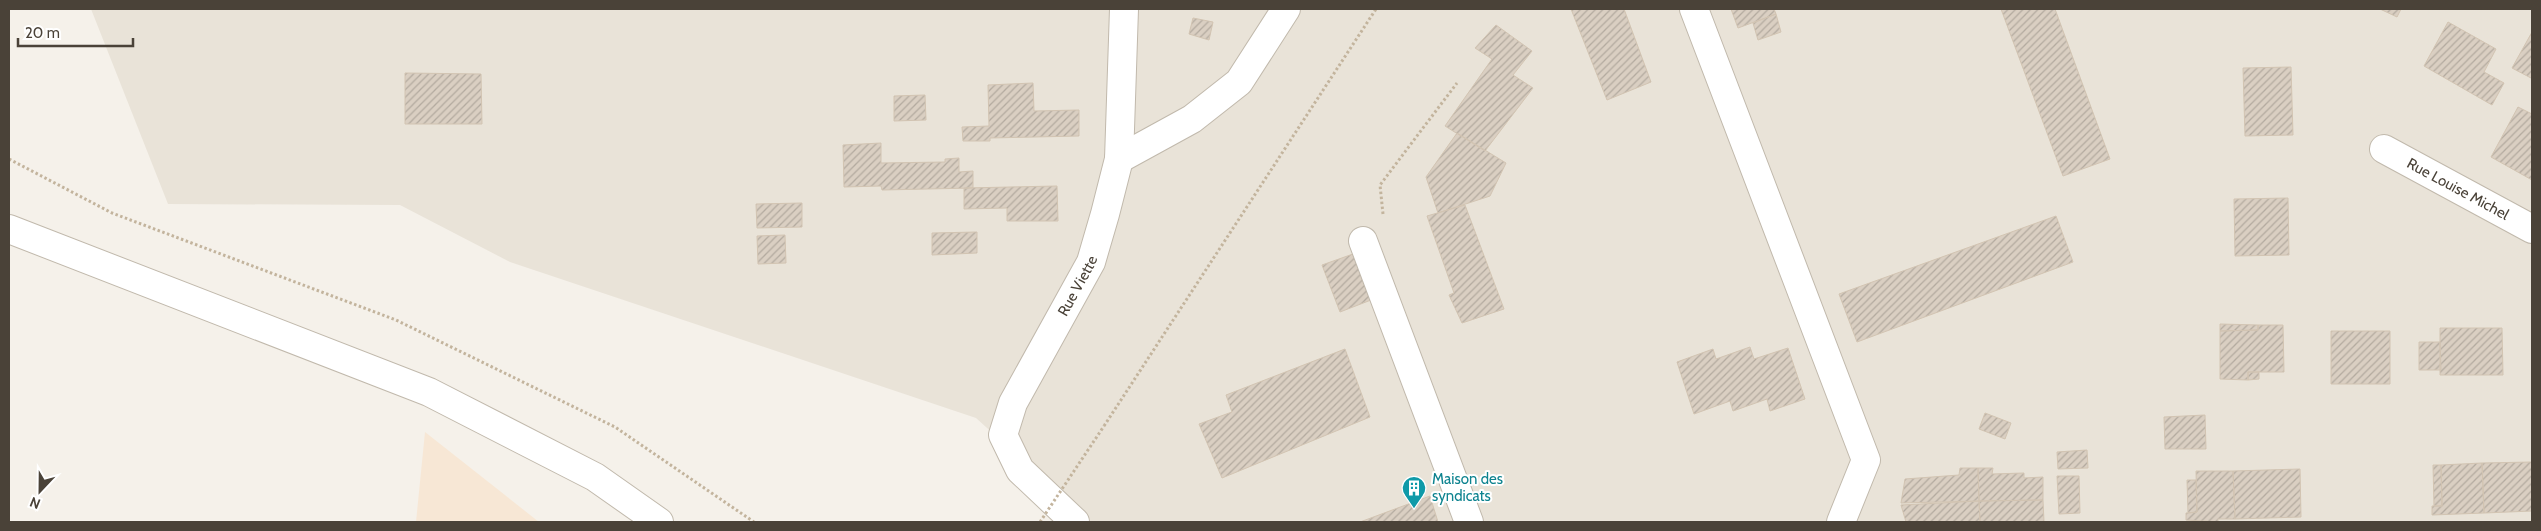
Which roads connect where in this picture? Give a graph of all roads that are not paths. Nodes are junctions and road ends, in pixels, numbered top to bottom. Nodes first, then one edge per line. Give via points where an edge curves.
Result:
1 (1124, 9) edge
2 (1286, 9) edge
3 (1694, 9) edge
4 (2384, 149) dead end
5 (1119, 159) junction
6 (9, 229) edge
7 (2532, 230) edge
8 (1363, 241) road end
9 (659, 522) edge
10 (1075, 522) edge
11 (1469, 522) edge
12 (1841, 522) edge

1 - 5 street, Rue Viette
2 - 5 street via 1239,82 1192,118
3 - 12 street via 1866,460
4 - 7 street, Rue Louise Michel
5 - 10 street, Rue Viette via 1091,262 1013,403 1003,435 1020,470
6 - 9 street via 429,392 595,477
8 - 11 street

